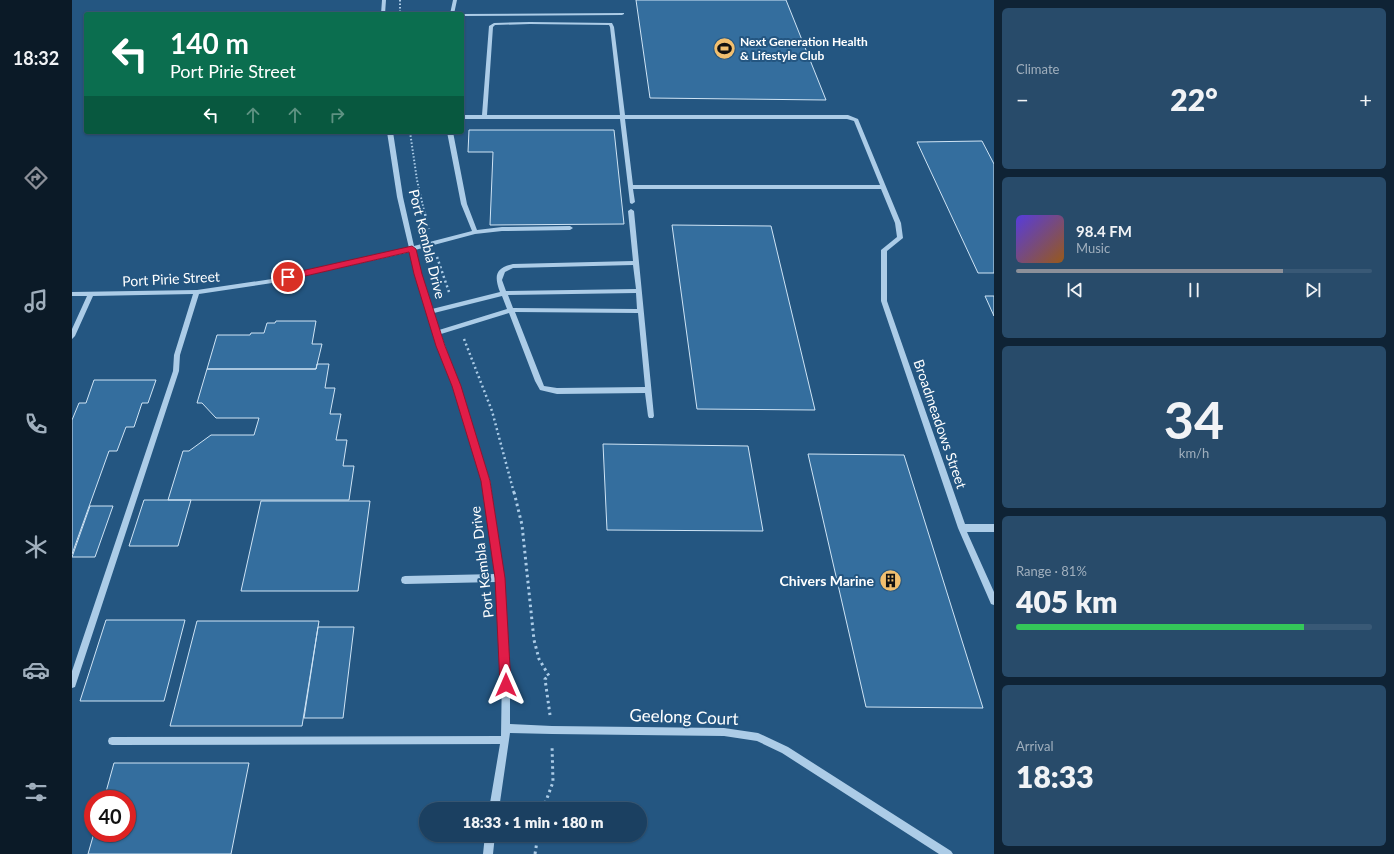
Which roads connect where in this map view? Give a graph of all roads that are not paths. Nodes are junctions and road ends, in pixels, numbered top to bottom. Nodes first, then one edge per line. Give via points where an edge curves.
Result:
1 (384, 0) edge
2 (455, 0) edge
3 (383, 12) edge
4 (452, 12) edge
5 (622, 14) dead end
6 (464, 15) edge
7 (464, 117) edge
8 (484, 117) junction
9 (623, 117) junction
10 (390, 134) edge
11 (450, 134) edge
12 (630, 187) junction
13 (884, 187) junction
14 (632, 202) dead end
15 (632, 211) dead end
16 (570, 228) dead end
17 (475, 232) junction
18 (412, 249) junction
19 (636, 263) junction
20 (639, 291) junction
21 (197, 292) junction
22 (504, 293) junction
23 (72, 294) edge
24 (91, 294) junction
25 (511, 310) junction
26 (640, 311) junction
27 (430, 312) junction
28 (436, 333) junction
29 (72, 336) edge
30 (648, 390) junction
31 (651, 416) dead end
32 (962, 528) junction
33 (994, 528) edge
34 (500, 578) junction
35 (405, 580) dead end
36 (994, 601) edge
37 (72, 684) edge
38 (505, 728) junction
39 (505, 740) junction
40 (112, 741) dead end
41 (495, 802) edge
42 (489, 842) edge
43 (488, 854) edge
44 (948, 854) edge

1 - 3 street
2 - 4 street
5 - 6 street
7 - 8 street
8 - 9 street
8 - 9 street via 491,27 500,23 610,24
9 - 12 street
9 - 13 street via 852,118 858,122
10 - 18 street, Port Kembla Drive via 400,197
11 - 17 street via 464,204
12 - 13 street
12 - 14 street
13 - 32 street, Broadmeadows Street via 898,223 900,238 884,250 884,301
15 - 19 street
16 - 17 street, Port Pirie Street
17 - 18 street, Port Pirie Street
18 - 21 street, Port Pirie Street via 272,281
18 - 27 street, Port Kembla Drive
19 - 20 street
19 - 22 street via 513,266 504,269 500,274 499,280
20 - 22 street
20 - 26 street
21 - 24 street, Port Pirie Street
21 - 37 street via 177,355 176,371
22 - 25 street
22 - 27 street
23 - 24 street, Port Pirie Street
24 - 29 street
25 - 26 street
25 - 28 street
25 - 30 street via 542,388 557,391
26 - 30 street
27 - 28 street, Port Kembla Drive
28 - 34 street, Port Kembla Drive via 486,481
30 - 31 street
32 - 33 street
32 - 36 street, Broadmeadows Street
34 - 35 street
34 - 38 street, Port Kembla Drive via 506,670
38 - 39 street, Port Kembla Drive
38 - 44 street, Geelong Court via 724,732 758,737 785,750
39 - 40 street
39 - 41 street, Port Kembla Drive
42 - 43 street

